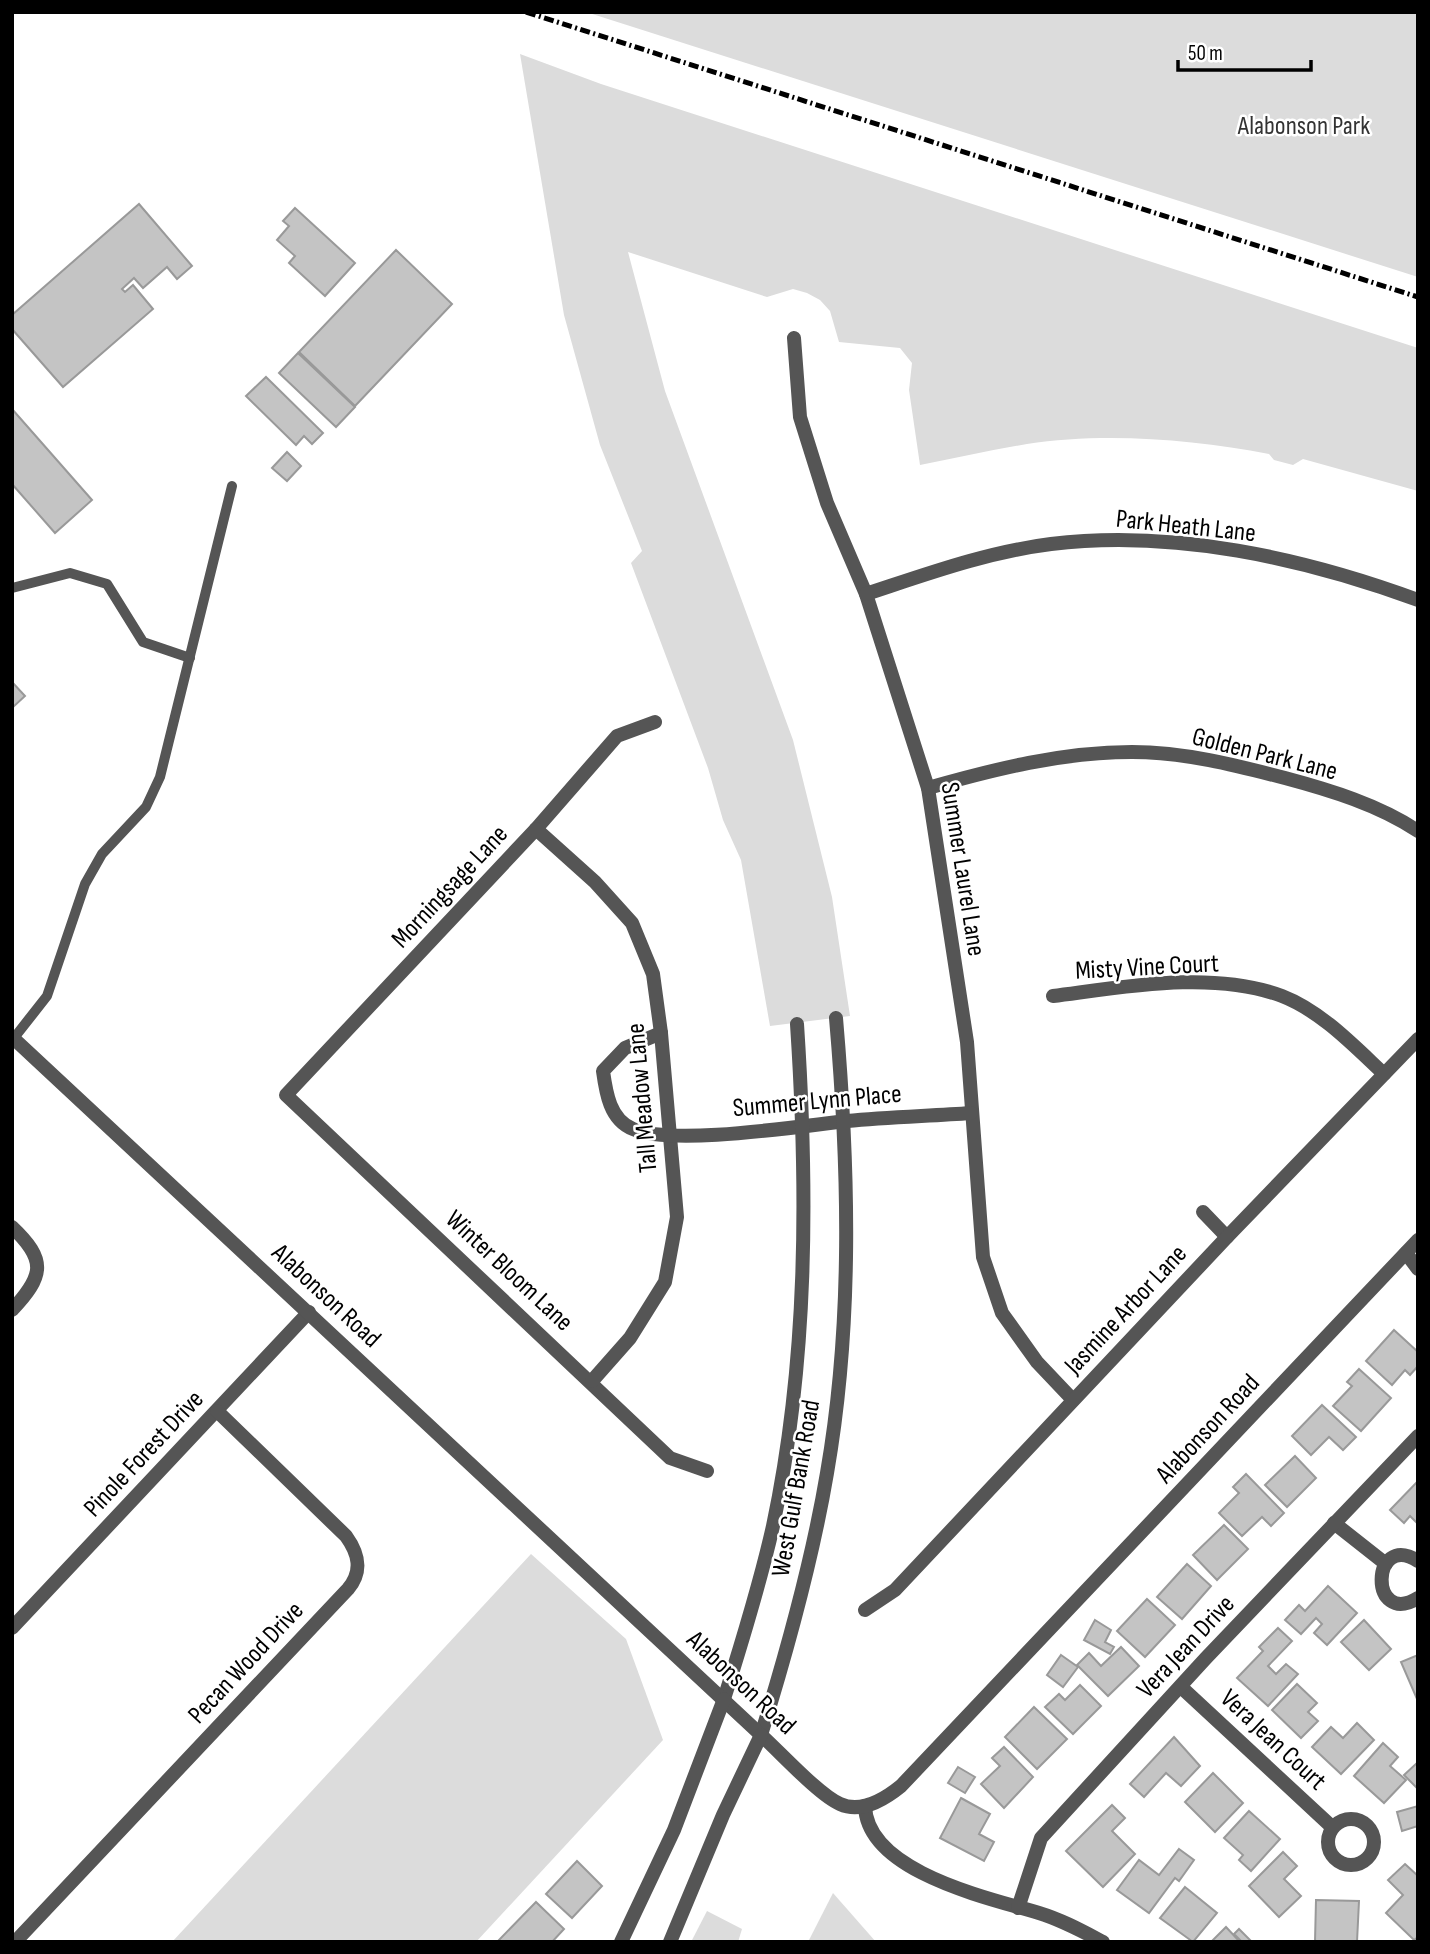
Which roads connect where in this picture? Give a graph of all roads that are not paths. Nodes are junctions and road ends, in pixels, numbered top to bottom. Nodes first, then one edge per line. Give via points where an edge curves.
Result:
1 (794, 338) dead end
2 (232, 486) dead end
3 (12, 588) edge
4 (866, 594) junction
5 (1418, 600) edge
6 (190, 658) junction
7 (655, 722) dead end
8 (928, 788) junction
9 (537, 829) junction
10 (1418, 831) edge
11 (1053, 996) dead end
12 (836, 1018) dead end
13 (797, 1024) dead end
14 (660, 1033) junction
15 (13, 1037) edge
16 (1418, 1039) edge
17 (1384, 1073) junction
18 (286, 1095) joint
19 (971, 1113) junction
20 (845, 1121) junction
21 (804, 1128) junction
22 (668, 1135) junction
23 (1203, 1212) dead end
24 (12, 1227) edge
25 (1227, 1237) junction
26 (1418, 1240) edge
27 (1406, 1253) junction
28 (1418, 1269) edge
29 (12, 1310) edge
30 (309, 1312) junction
31 (592, 1381) junction
32 (1073, 1400) junction
33 (217, 1411) junction
34 (1418, 1436) edge
35 (707, 1471) dead end
36 (1334, 1523) junction
37 (1418, 1561) edge
38 (1386, 1564) junction
39 (1418, 1598) edge
40 (864, 1610) dead end
41 (12, 1628) edge
42 (1181, 1687) junction
43 (724, 1699) junction
44 (761, 1735) junction
45 (865, 1806) junction
46 (1332, 1828) dead end
47 (1018, 1908) junction
48 (15, 1942) edge
49 (621, 1942) edge
50 (670, 1942) edge
51 (1103, 1942) edge

1 - 4 street, Summer Laurel Lane via 800,417 827,503
2 - 6 lane
3 - 6 lane via 70,573 107,584 144,642
4 - 5 street, Park Heath Lane via 976,559 1051,544 1133,540 1306,565
4 - 8 street, Summer Laurel Lane
6 - 15 lane via 160,777 146,807 102,854 85,884 47,996
7 - 9 street, Morningsage Lane via 617,736
8 - 10 street, Golden Park Lane via 1058,757 1133,752 1218,761 1315,786
8 - 19 street, Summer Laurel Lane via 967,1042
9 - 14 street, Tall Meadow Lane via 596,882 632,923 653,974
9 - 18 street, Morningsage Lane
11 - 17 street, Misty Vine Court via 1214,982 1282,996 1336,1029
12 - 20 street, West Gulf Bank Road
13 - 21 street, West Gulf Bank Road
14 - 22 street, Tall Meadow Lane
14 - 22 street, Summer Lynn Place via 625,1048 603,1071 607,1104 632,1129
15 - 30 street, Alabonson Road
16 - 17 street, Jasmine Arbor Lane
17 - 25 street, Jasmine Arbor Lane
18 - 31 street, Winter Bloom Lane
19 - 20 street, Summer Lynn Place
19 - 32 street, Summer Laurel Lane via 983,1257 1002,1313 1037,1362
20 - 21 street, Summer Lynn Place
20 - 44 street, West Gulf Bank Road via 846,1285 828,1472 808,1570
21 - 22 street, Summer Lynn Place
21 - 43 street, West Gulf Bank Road via 804,1259 791,1410 773,1525
22 - 31 street, Tall Meadow Lane via 677,1217 665,1282 630,1338
23 - 25 street
24 - 29 street via 35,1252 37,1270 33,1286
25 - 32 street, Jasmine Arbor Lane
26 - 27 street, Alabonson Road
27 - 28 street
27 - 45 street, Alabonson Road via 901,1786 884,1800
30 - 33 street, Pinole Forest Drive
30 - 43 street, Alabonson Road
31 - 35 street, Winter Bloom Lane via 670,1458
32 - 40 street, Jasmine Arbor Lane via 895,1590
33 - 41 street, Pinole Forest Drive
33 - 48 street, Pecan Wood Drive via 346,1536 357,1554 358,1572 348,1589
34 - 36 street, Vera Jean Drive
36 - 38 street
36 - 42 street, Vera Jean Drive
37 - 38 street via 1400,1556
38 - 39 street via 1380,1577 1388,1598 1402,1603
42 - 46 street, Vera Jean Court
42 - 47 street, Vera Jean Drive via 1041,1838
43 - 44 street, Alabonson Road
43 - 49 street, West Gulf Bank Road via 674,1830
44 - 45 street, Alabonson Road via 841,1805
44 - 50 street, West Gulf Bank Road
45 - 47 street via 865,1822 872,1834 916,1869 952,1888
47 - 51 street

